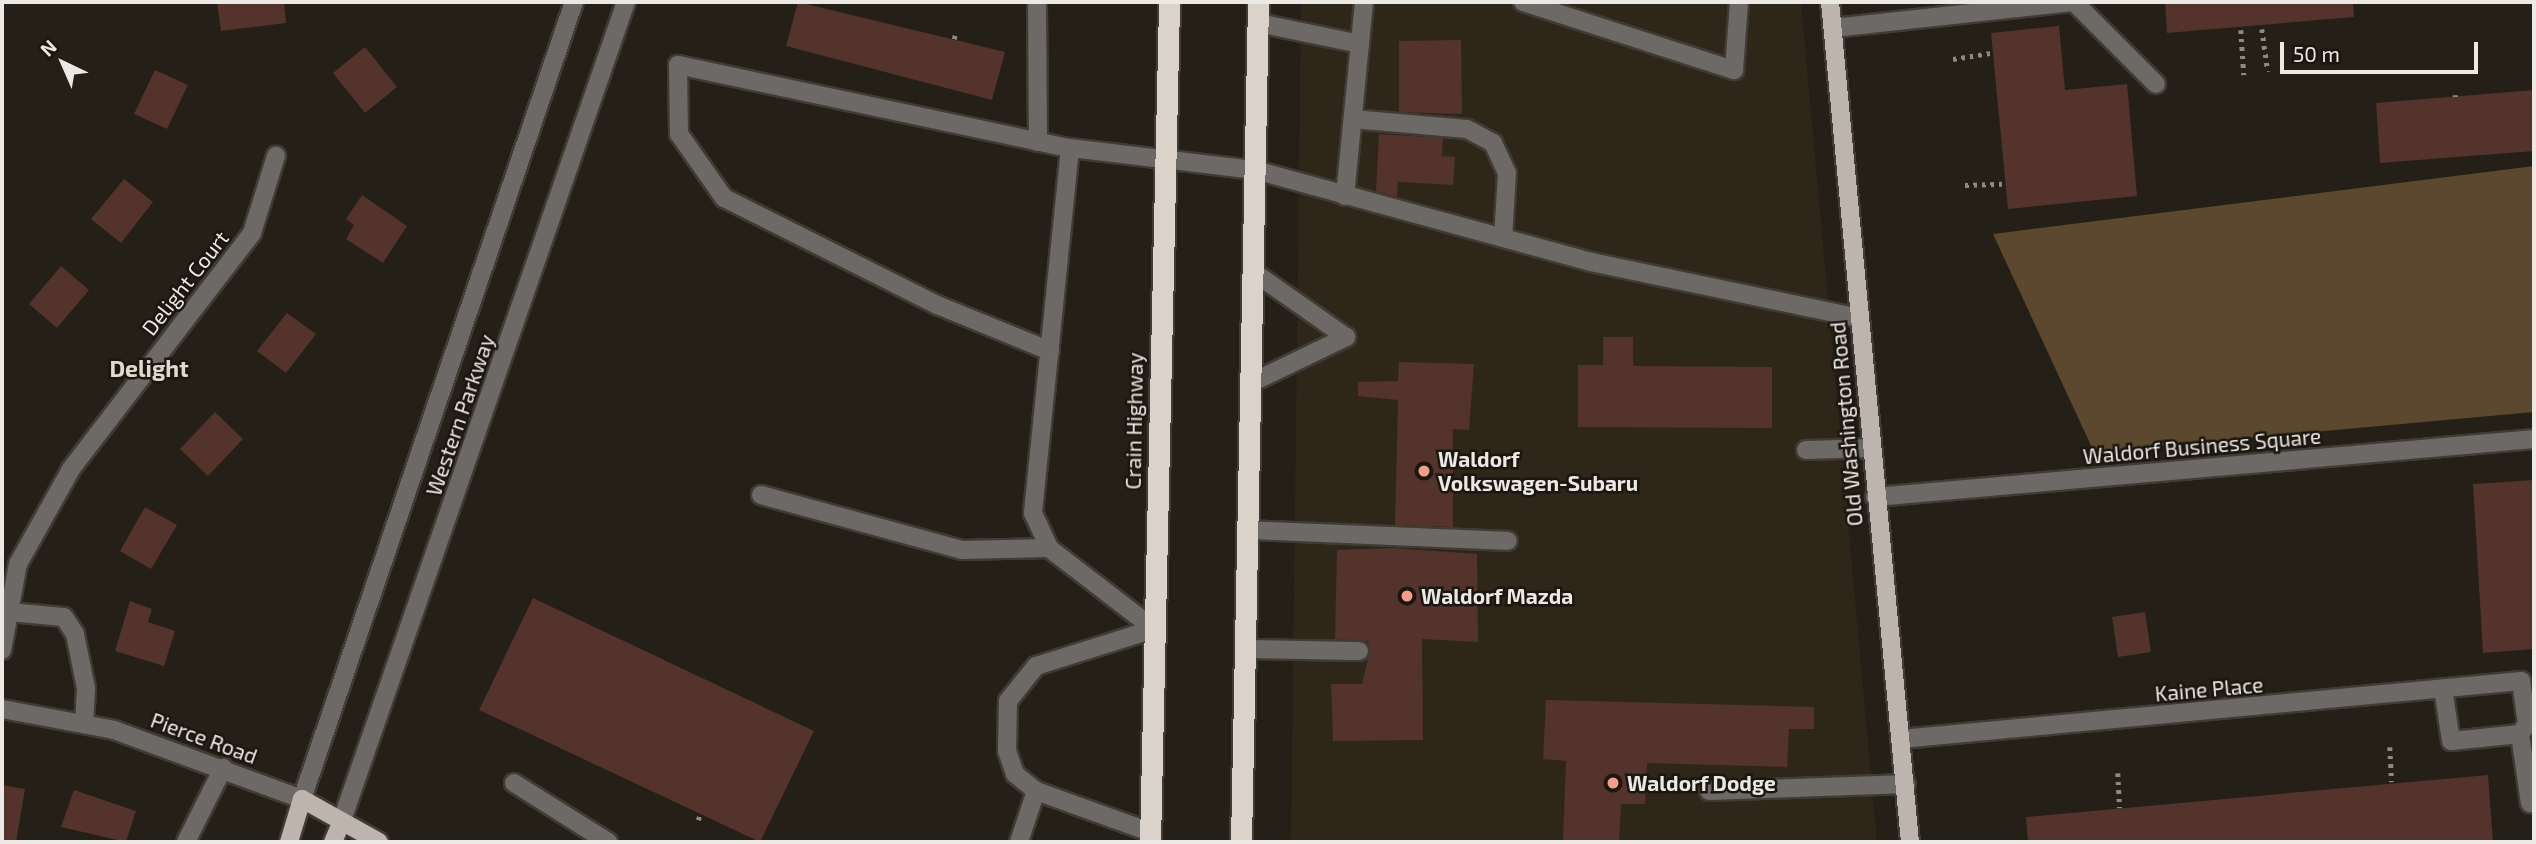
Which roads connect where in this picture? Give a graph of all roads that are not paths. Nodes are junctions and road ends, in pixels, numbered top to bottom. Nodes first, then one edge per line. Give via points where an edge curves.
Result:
1 (574, 2) edge
2 (626, 2) edge
3 (1037, 2) edge
4 (1169, 2) edge
5 (1364, 2) edge
6 (1523, 2) edge
7 (1739, 2) edge
8 (1830, 2) edge
9 (2072, 2) edge
10 (1258, 12) edge
11 (1833, 28) junction
12 (1360, 44) junction
13 (2156, 83) dead end
14 (1353, 119) junction
15 (1038, 142) junction
16 (1070, 148) junction
17 (276, 156) dead end
18 (1164, 163) junction
19 (1255, 170) junction
20 (1345, 196) junction
21 (1503, 238) junction
22 (1253, 272) junction
23 (1859, 318) junction
24 (1050, 351) junction
25 (1251, 383) junction
26 (2534, 439) edge
27 (1870, 448) junction
28 (1806, 450) dead end
29 (761, 495) dead end
30 (1875, 497) junction
31 (1248, 530) junction
32 (1508, 541) dead end
33 (1049, 548) junction
34 (9, 612) junction
35 (1154, 629) junction
36 (1246, 649) junction
37 (2, 650) edge
38 (1359, 651) dead end
39 (2444, 689) junction
40 (2, 709) edge
41 (84, 723) junction
42 (2520, 734) junction
43 (1901, 739) junction
44 (223, 768) junction
45 (514, 783) dead end
46 (1906, 783) junction
47 (1036, 791) junction
48 (1709, 791) dead end
49 (302, 799) junction
50 (2530, 803) dead end
51 (341, 823) junction
52 (1150, 837) edge
53 (186, 842) edge
54 (289, 842) edge
55 (333, 842) edge
56 (379, 842) edge
57 (608, 842) edge
58 (1020, 842) edge
59 (1241, 842) edge
60 (1910, 842) edge

1 - 49 street, Western Parkway
2 - 51 street, Western Parkway
3 - 15 street
4 - 18 highway, Crain Highway
5 - 12 street
6 - 7 street via 1734,70
8 - 11 main road, Old Washington Road
9 - 11 street
9 - 13 street
10 - 12 street
10 - 19 highway
11 - 23 main road, Old Washington Road
12 - 14 street
14 - 20 street
14 - 21 street via 1467,129 1493,143 1507,173
15 - 16 street
15 - 24 street via 678,65 679,134 724,198 937,305
16 - 18 street
16 - 24 street
17 - 34 street, Delight Court via 252,233 71,469 18,564
18 - 19 street
18 - 35 highway, Crain Highway
19 - 20 street
19 - 22 highway
20 - 21 street
21 - 23 street
22 - 25 highway
22 - 25 street via 1346,337
23 - 27 main road, Old Washington Road
24 - 33 street via 1033,513
25 - 31 highway
26 - 30 street, Waldorf Business Square
27 - 28 street
27 - 30 main road, Old Washington Road
29 - 33 street via 962,550
30 - 43 main road, Old Washington Road
31 - 32 street
31 - 36 highway
33 - 35 street
34 - 37 street, Delight Court
34 - 41 street via 64,617 75,634 86,688
35 - 47 street via 1036,666 1019,682 1008,701 1007,751 1015,774
35 - 52 highway, Crain Highway
36 - 38 street
36 - 59 highway
39 - 42 street via 2451,741
39 - 42 street, Kaine Place via 2521,681 2527,723
39 - 43 street, Kaine Place
40 - 41 street, Pierce Road
41 - 44 street, Pierce Road
42 - 50 street
43 - 46 main road, Old Washington Road
44 - 49 street, Pierce Road
44 - 53 street
45 - 57 street
46 - 48 street
46 - 60 main road, Old Washington Road
47 - 52 street
47 - 58 street
49 - 51 main road, Pierce Road
49 - 54 main road, Western Parkway
51 - 55 main road, Western Parkway
51 - 56 main road, Pierce Road

